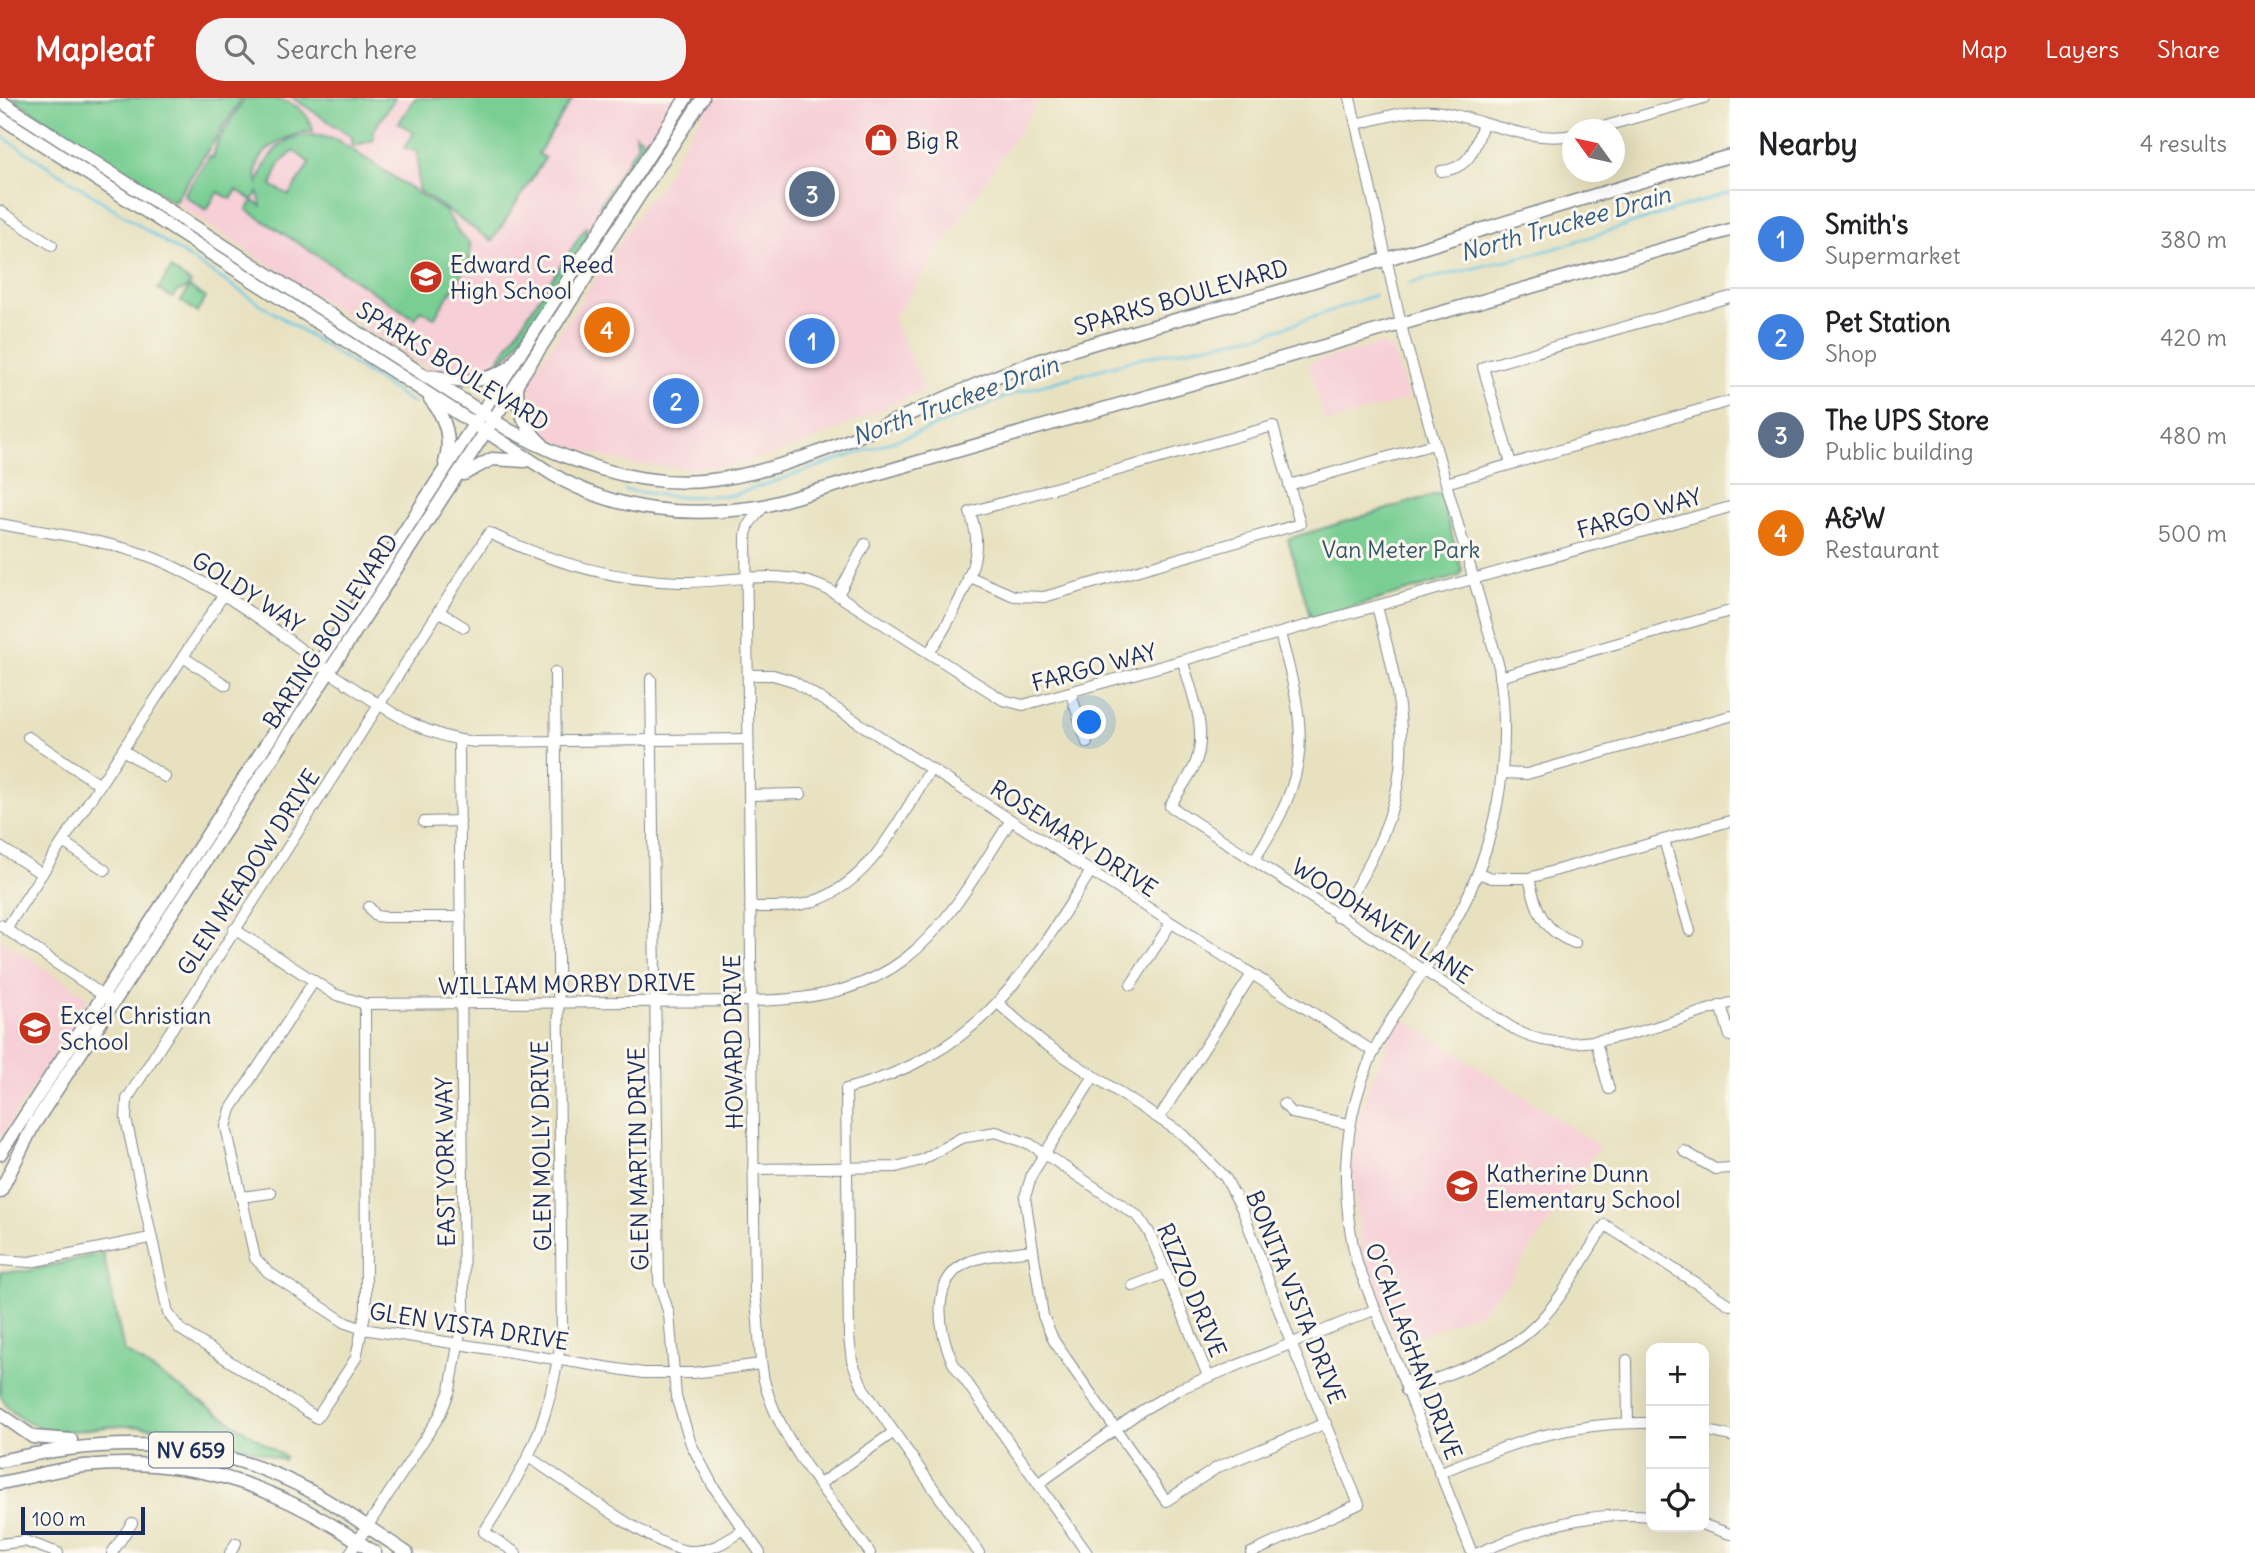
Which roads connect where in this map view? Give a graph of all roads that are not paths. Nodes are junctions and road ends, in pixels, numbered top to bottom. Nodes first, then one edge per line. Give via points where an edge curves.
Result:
1 (686, 98) edge
2 (703, 98) edge
3 (1350, 98) edge
4 (1704, 98) edge
5 (0, 101) edge
6 (0, 117) edge
7 (1625, 121) edge
8 (1483, 123) junction
9 (1356, 124) junction
10 (1562, 136) edge
11 (1730, 156) edge
12 (1441, 171) dead end
13 (160, 203) junction
14 (137, 205) junction
15 (0, 211) edge
16 (1730, 230) edge
17 (52, 245) dead end
18 (1385, 260) junction
19 (1730, 297) edge
20 (1401, 326) junction
21 (512, 366) junction
22 (423, 374) junction
23 (517, 385) junction
24 (424, 392) junction
25 (1730, 401) edge
26 (482, 413) junction
27 (495, 421) junction
28 (474, 425) junction
29 (487, 432) junction
30 (1434, 444) junction
31 (552, 452) junction
32 (535, 463) junction
33 (1511, 464) junction
34 (440, 477) junction
35 (453, 483) junction
36 (1446, 483) junction
37 (1289, 485) junction
38 (764, 506) junction
39 (1730, 507) edge
40 (0, 524) edge
41 (489, 533) joint
42 (865, 544) dead end
43 (968, 576) junction
44 (746, 577) junction
45 (1473, 580) junction
46 (838, 595) junction
47 (222, 597) junction
48 (1377, 607) junction
49 (438, 611) junction
50 (1730, 611) edge
51 (464, 627) dead end
52 (1280, 634) junction
53 (929, 653) junction
54 (183, 657) junction
55 (1183, 662) junction
56 (324, 667) junction
57 (555, 673) dead end
58 (748, 675) junction
59 (1500, 677) junction
60 (651, 679) dead end
61 (226, 685) dead end
62 (1071, 694) junction
63 (381, 704) junction
64 (1730, 716) edge
65 (27, 737) dead end
66 (748, 739) junction
67 (651, 740) junction
68 (459, 741) junction
69 (556, 741) junction
70 (1087, 743) dead end
71 (123, 750) junction
72 (931, 769) junction
73 (1502, 773) junction
74 (165, 777) dead end
75 (100, 785) junction
76 (801, 794) dead end
77 (749, 795) junction
78 (1011, 820) junction
79 (460, 821) junction
80 (1730, 821) edge
81 (424, 822) dead end
82 (1664, 840) junction
83 (63, 842) junction
84 (0, 847) edge
85 (1254, 860) junction
86 (105, 870) dead end
87 (1091, 872) junction
88 (1478, 873) junction
89 (42, 874) junction
90 (1529, 878) junction
91 (369, 907) dead end
92 (750, 907) junction
93 (461, 916) junction
94 (1337, 917) junction
95 (1171, 923) junction
96 (3, 927) edge
97 (234, 929) junction
98 (1690, 932) dead end
99 (1575, 943) dead end
100 (1423, 972) junction
101 (1252, 974) junction
102 (314, 981) junction
103 (1131, 985) dead end
104 (108, 998) junction
105 (751, 1002) junction
106 (654, 1003) junction
107 (365, 1004) junction
108 (559, 1004) junction
109 (999, 1004) junction
110 (1726, 1004) edge
111 (462, 1005) junction
112 (1730, 1035) edge
113 (1596, 1041) junction
114 (1374, 1052) junction
115 (1094, 1076) junction
116 (1609, 1089) dead end
117 (1284, 1104) dead end
118 (1159, 1118) junction
119 (1349, 1124) junction
120 (1685, 1152) dead end
121 (1044, 1153) junction
122 (0, 1154) edge
123 (847, 1168) junction
124 (1730, 1168) edge
125 (753, 1169) junction
126 (0, 1192) edge
127 (271, 1193) dead end
128 (241, 1197) junction
129 (150, 1238) junction
130 (1031, 1250) junction
131 (0, 1260) edge
132 (1166, 1273) junction
133 (1133, 1286) dead end
134 (1730, 1305) edge
135 (1374, 1310) junction
136 (363, 1329) junction
137 (1291, 1343) junction
138 (459, 1344) junction
139 (558, 1360) junction
140 (1627, 1360) dead end
141 (761, 1364) junction
142 (672, 1375) junction
143 (1208, 1377) junction
144 (1406, 1391) junction
145 (0, 1414) edge
146 (1326, 1423) junction
147 (1628, 1423) junction
148 (1646, 1423) edge
149 (1116, 1429) junction
150 (1709, 1431) edge
151 (894, 1432) junction
152 (1730, 1436) edge
153 (117, 1443) junction
154 (530, 1458) junction
155 (0, 1461) edge
156 (1439, 1473) junction
157 (0, 1483) edge
158 (821, 1483) junction
159 (1038, 1484) junction
160 (1646, 1516) edge
161 (132, 1523) dead end
162 (367, 1527) junction
163 (1709, 1527) edge
164 (744, 1530) junction
165 (1730, 1534) edge
166 (358, 1541) junction
167 (236, 1543) dead end
168 (0, 1544) edge
169 (58, 1553) edge
170 (112, 1553) edge
171 (230, 1553) edge
172 (350, 1553) edge
173 (375, 1553) edge
174 (407, 1553) edge
175 (516, 1553) edge
176 (760, 1553) edge
177 (870, 1553) edge
178 (979, 1553) edge
179 (1087, 1553) edge
180 (1251, 1553) edge
181 (1472, 1553) edge
182 (1478, 1553) edge

1 - 21 main road, BARING BOULEVARD
2 - 23 main road, BARING BOULEVARD
3 - 9 street, O'CALLAGHAN DRIVE
4 - 7 street
5 - 13 main road, SPARKS BOULEVARD
6 - 14 main road, SPARKS BOULEVARD
8 - 9 street via 1426,111
8 - 10 street via 1539,137
8 - 12 street via 1470,158 1455,169
9 - 18 street, O'CALLAGHAN DRIVE
11 - 18 main road, SPARKS BOULEVARD
13 - 14 main road
13 - 22 main road, SPARKS BOULEVARD
14 - 24 main road, SPARKS BOULEVARD
15 - 17 street
16 - 20 main road, SPARKS BOULEVARD
18 - 20 street, O'CALLAGHAN DRIVE
18 - 31 main road, SPARKS BOULEVARD via 1044,359 766,470 709,481 648,479
19 - 33 street via 1483,367
20 - 30 street, O'CALLAGHAN DRIVE
20 - 38 main road, SPARKS BOULEVARD
21 - 22 main road via 496,376 472,381
21 - 26 main road, BARING BOULEVARD
22 - 26 main road, SPARKS BOULEVARD
23 - 27 main road, BARING BOULEVARD
23 - 31 main road via 528,428
24 - 28 main road, SPARKS BOULEVARD
24 - 34 main road via 447,431 449,451
25 - 33 street
26 - 27 main road, SPARKS BOULEVARD
26 - 28 main road, BARING BOULEVARD
27 - 29 main road, BARING BOULEVARD
27 - 31 main road, SPARKS BOULEVARD
28 - 29 main road, SPARKS BOULEVARD
28 - 34 main road, BARING BOULEVARD
29 - 32 main road, SPARKS BOULEVARD
29 - 35 main road, BARING BOULEVARD
30 - 36 street, O'CALLAGHAN DRIVE
30 - 37 street
32 - 35 main road via 492,459
32 - 38 main road, SPARKS BOULEVARD via 588,492 634,507 700,513
33 - 36 street
34 - 56 main road, BARING BOULEVARD
35 - 56 main road, BARING BOULEVARD
36 - 45 street, O'CALLAGHAN DRIVE
37 - 43 street via 1300,524 1044,597 1014,596
37 - 43 street via 1273,426 970,512 976,544
38 - 44 street, HOWARD DRIVE via 746,535
39 - 45 street, FARGO WAY
40 - 47 street, GOLDY WAY via 145,555
41 - 44 street, FARGO WAY via 566,564 623,577 682,582
41 - 49 street, GLEN MEADOW DRIVE
42 - 46 street
43 - 53 street
44 - 46 street, FARGO WAY via 801,578
44 - 58 street, HOWARD DRIVE
45 - 48 street, FARGO WAY
45 - 59 street, O'CALLAGHAN DRIVE
46 - 53 street, FARGO WAY
47 - 54 street
47 - 56 street, GOLDY WAY
48 - 52 street, FARGO WAY
48 - 94 street via 1400,694 1401,765 1383,837
49 - 51 street
49 - 63 street, GLEN MEADOW DRIVE
50 - 59 street
52 - 55 street, FARGO WAY
52 - 85 street via 1299,704 1301,751 1287,804
53 - 62 street, FARGO WAY via 1013,704 1034,704
54 - 61 street
54 - 71 street
55 - 62 street, FARGO WAY
55 - 85 street, WOODHAVEN LANE via 1200,720 1200,746 1170,806
56 - 63 street, GOLDY WAY
56 - 104 main road, BARING BOULEVARD
57 - 69 street, GLEN MOLLY DRIVE
58 - 66 street, HOWARD DRIVE
58 - 72 street, ROSEMARY DRIVE via 793,681
59 - 73 street, O'CALLAGHAN DRIVE
60 - 67 street, GLEN MARTIN DRIVE
62 - 70 street
63 - 68 street, GOLDY WAY via 415,726
63 - 97 street, GLEN MEADOW DRIVE
64 - 73 street via 1527,774
65 - 75 street
66 - 67 street, GOLDY WAY
66 - 77 street, HOWARD DRIVE
67 - 69 street, GOLDY WAY
67 - 106 street, GLEN MARTIN DRIVE
68 - 69 street, GOLDY WAY
68 - 79 street, EAST YORK WAY
69 - 108 street, GLEN MOLLY DRIVE
71 - 74 street
71 - 75 street
72 - 78 street, ROSEMARY DRIVE
72 - 92 street via 869,864 846,885 804,904
73 - 88 street, O'CALLAGHAN DRIVE
75 - 83 street
76 - 77 street
77 - 92 street, HOWARD DRIVE
78 - 87 street, ROSEMARY DRIVE
78 - 105 street, WILLIAM MORBY DRIVE via 945,921 898,964 837,993
79 - 81 street
79 - 93 street, EAST YORK WAY
80 - 82 street
82 - 90 street
82 - 98 street
83 - 86 street
83 - 89 street
84 - 89 street
85 - 94 street, WOODHAVEN LANE
87 - 95 street, ROSEMARY DRIVE
87 - 109 street via 1030,966
88 - 90 street via 1492,878
88 - 100 street, O'CALLAGHAN DRIVE via 1451,929
89 - 96 street
90 - 99 street via 1535,905 1546,925
91 - 93 street via 376,916 384,917
92 - 105 street, HOWARD DRIVE
93 - 111 street, EAST YORK WAY
94 - 100 street, WOODHAVEN LANE
95 - 101 street, ROSEMARY DRIVE
95 - 103 street
96 - 104 street
97 - 102 street, WILLIAM MORBY DRIVE
97 - 129 street, GLEN MEADOW DRIVE via 127,1099 126,1119
100 - 113 street, WOODHAVEN LANE via 1524,1035 1566,1045
100 - 114 street, O'CALLAGHAN DRIVE
101 - 114 street, ROSEMARY DRIVE
101 - 118 street
102 - 107 street, WILLIAM MORBY DRIVE via 334,994
102 - 128 street, GLEN VISTA DRIVE via 228,1118
104 - 122 main road, BARING BOULEVARD
104 - 126 main road, BARING BOULEVARD
105 - 106 street, WILLIAM MORBY DRIVE
105 - 125 street, HOWARD DRIVE
106 - 108 street, WILLIAM MORBY DRIVE
106 - 142 street, GLEN MARTIN DRIVE via 657,1266 668,1314
107 - 111 street, WILLIAM MORBY DRIVE
107 - 136 street via 368,1290
108 - 111 street, WILLIAM MORBY DRIVE
108 - 139 street, GLEN MOLLY DRIVE via 563,1320
109 - 115 street, BONITA VISTA DRIVE via 1042,1042
109 - 123 street via 927,1058 846,1089
110 - 112 street
110 - 113 street, WOODHAVEN LANE
111 - 138 street, EAST YORK WAY via 465,1288
113 - 116 street
114 - 119 street, O'CALLAGHAN DRIVE
115 - 118 street, BONITA VISTA DRIVE
115 - 121 street
117 - 119 street via 1292,1113
118 - 137 street, BONITA VISTA DRIVE via 1199,1147 1235,1194
119 - 135 street, O'CALLAGHAN DRIVE via 1347,1217
120 - 124 street via 1715,1169
121 - 123 street, RIZZO DRIVE via 1020,1139 985,1132 961,1138 909,1165
121 - 130 street via 1025,1197
121 - 132 street, RIZZO DRIVE via 1139,1217
123 - 125 street, RIZZO DRIVE
123 - 151 street via 850,1354 863,1388
125 - 141 street, HOWARD DRIVE
127 - 128 street
128 - 136 street, GLEN VISTA DRIVE via 251,1248 261,1266 346,1323
129 - 131 street via 35,1262
129 - 136 street, GLEN MEADOW DRIVE via 165,1303 174,1321 317,1418 356,1358
130 - 149 street via 1047,1329
130 - 159 street via 961,1266 947,1280 940,1309 953,1363
132 - 133 street
132 - 143 street, RIZZO DRIVE
134 - 144 street via 1605,1225 1550,1308 1526,1334 1497,1353
135 - 137 street
135 - 144 street, O'CALLAGHAN DRIVE
136 - 138 street, GLEN VISTA DRIVE
137 - 143 street
137 - 146 street, BONITA VISTA DRIVE
138 - 139 street, GLEN VISTA DRIVE
138 - 162 street, EAST YORK WAY via 440,1415
139 - 142 street, GLEN VISTA DRIVE
139 - 154 street, GLEN MOLLY DRIVE via 548,1411
140 - 147 street
141 - 142 street, GLEN VISTA DRIVE
141 - 158 street, HOWARD DRIVE via 779,1420
142 - 164 street, GLEN MARTIN DRIVE via 691,1444
143 - 149 street via 1159,1400
144 - 156 street, O'CALLAGHAN DRIVE
145 - 153 main road via 33,1437
146 - 149 street via 1218,1468 1166,1501
146 - 180 street, BONITA VISTA DRIVE via 1359,1504
147 - 148 street
147 - 156 street via 1581,1426 1527,1438
149 - 159 street
150 - 152 street
151 - 158 street
151 - 178 street
153 - 155 main road, NV 659
153 - 162 main road, NV 659 via 171,1446 230,1459 293,1483
154 - 164 street via 667,1546 702,1551
154 - 175 street, GLEN MOLLY DRIVE via 484,1532
156 - 181 street, O'CALLAGHAN DRIVE
157 - 166 main road, NV 659 via 80,1466 184,1466 284,1497
158 - 177 street, HOWARD DRIVE
159 - 179 street
160 - 182 street via 1572,1520 1524,1533
161 - 170 street
162 - 166 street, EAST YORK WAY
162 - 174 main road, NV 659
163 - 165 street
164 - 176 street, GLEN MARTIN DRIVE
166 - 172 street, EAST YORK WAY
166 - 173 main road, NV 659
167 - 171 street
168 - 169 street via 25,1541

